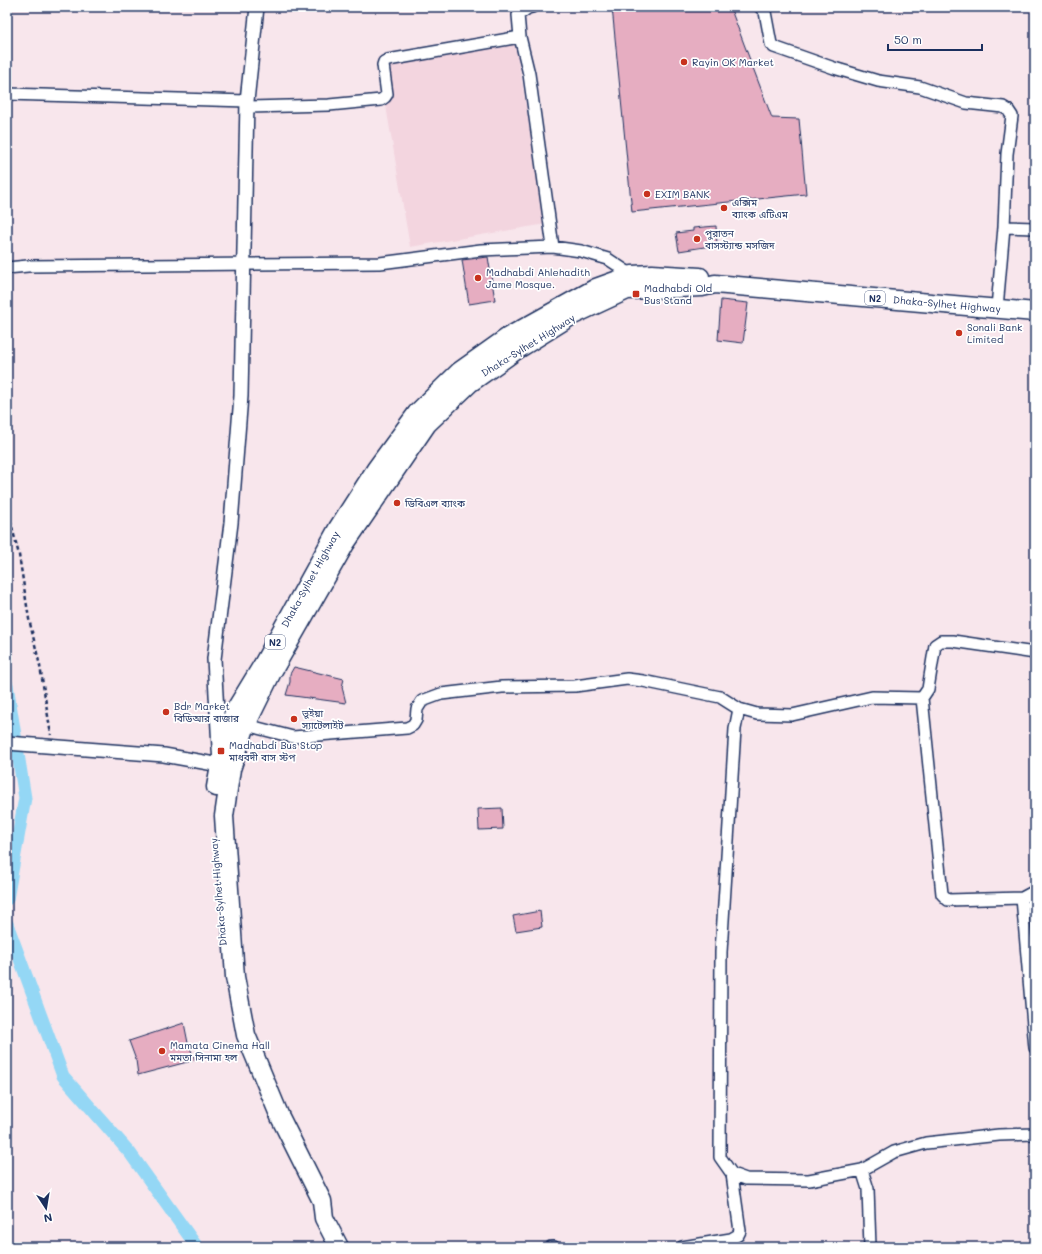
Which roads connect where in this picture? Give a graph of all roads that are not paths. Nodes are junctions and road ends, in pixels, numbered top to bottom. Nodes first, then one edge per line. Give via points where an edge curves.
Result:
1 (257, 7) edge
2 (532, 7) edge
3 (760, 7) edge
4 (520, 36) junction
5 (7, 94) edge
6 (247, 104) junction
7 (1004, 227) junction
8 (1035, 228) edge
9 (553, 247) junction
10 (244, 264) junction
11 (7, 268) edge
12 (632, 275) junction
13 (715, 284) junction
14 (997, 308) junction
15 (1035, 312) edge
16 (1035, 653) edge
17 (922, 698) junction
18 (739, 709) junction
19 (246, 725) junction
20 (7, 743) edge
21 (220, 765) junction
22 (1035, 890) edge
23 (1022, 898) junction
24 (1035, 1048) edge
25 (1035, 1134) edge
26 (862, 1170) junction
27 (732, 1174) junction
28 (324, 1218) junction
29 (339, 1247) edge
30 (682, 1247) edge
31 (870, 1247) edge

1 - 6 street
2 - 4 street via 518,15
3 - 7 street via 764,12 771,44 774,47 878,81 920,88 966,103 1003,107 1008,110 1012,116 1007,154
4 - 6 street via 388,60 383,65 387,94 381,100 329,105
4 - 9 street via 529,74
5 - 6 street
6 - 10 street
7 - 8 street
7 - 14 street
9 - 10 street via 481,250 380,263
9 - 12 street via 581,251 608,259
10 - 11 street
10 - 21 street via 241,396 231,523 214,659
12 - 13 highway, Dhaka-Sylhet Highway / N2 via 703,277
12 - 21 highway, Dhaka-Sylhet Highway / N2 via 596,288 508,337 460,371 417,413 376,468 342,522 234,712
13 - 14 highway, Dhaka-Sylhet Highway / N2
13 - 19 highway, Dhaka-Sylhet Highway / N2 via 702,287 627,290 571,316 470,383 427,424 345,544 272,672
14 - 15 highway, Dhaka-Sylhet Highway / N2
16 - 17 street via 941,641 935,645 928,689
17 - 18 street via 872,697 792,716 757,714
17 - 23 street via 942,894 948,900
18 - 19 street via 720,697 627,679 575,686 502,687 441,694 422,701 413,726 407,728 293,737
18 - 27 street via 735,729 721,952 720,1157
19 - 28 highway, Dhaka-Sylhet Highway / N2 via 232,769 224,816 235,977 246,1035 280,1118 322,1201
20 - 21 street via 164,755
21 - 28 highway, Dhaka-Sylhet Highway / N2 via 212,815 225,978 234,1037 270,1123 313,1207
22 - 23 street
23 - 24 street
25 - 26 street via 999,1134 926,1143 894,1152
26 - 27 street via 809,1180 746,1179
26 - 31 street via 868,1189
27 - 30 street via 740,1231 738,1235 731,1239
28 - 29 highway, Dhaka-Sylhet Highway / N2

